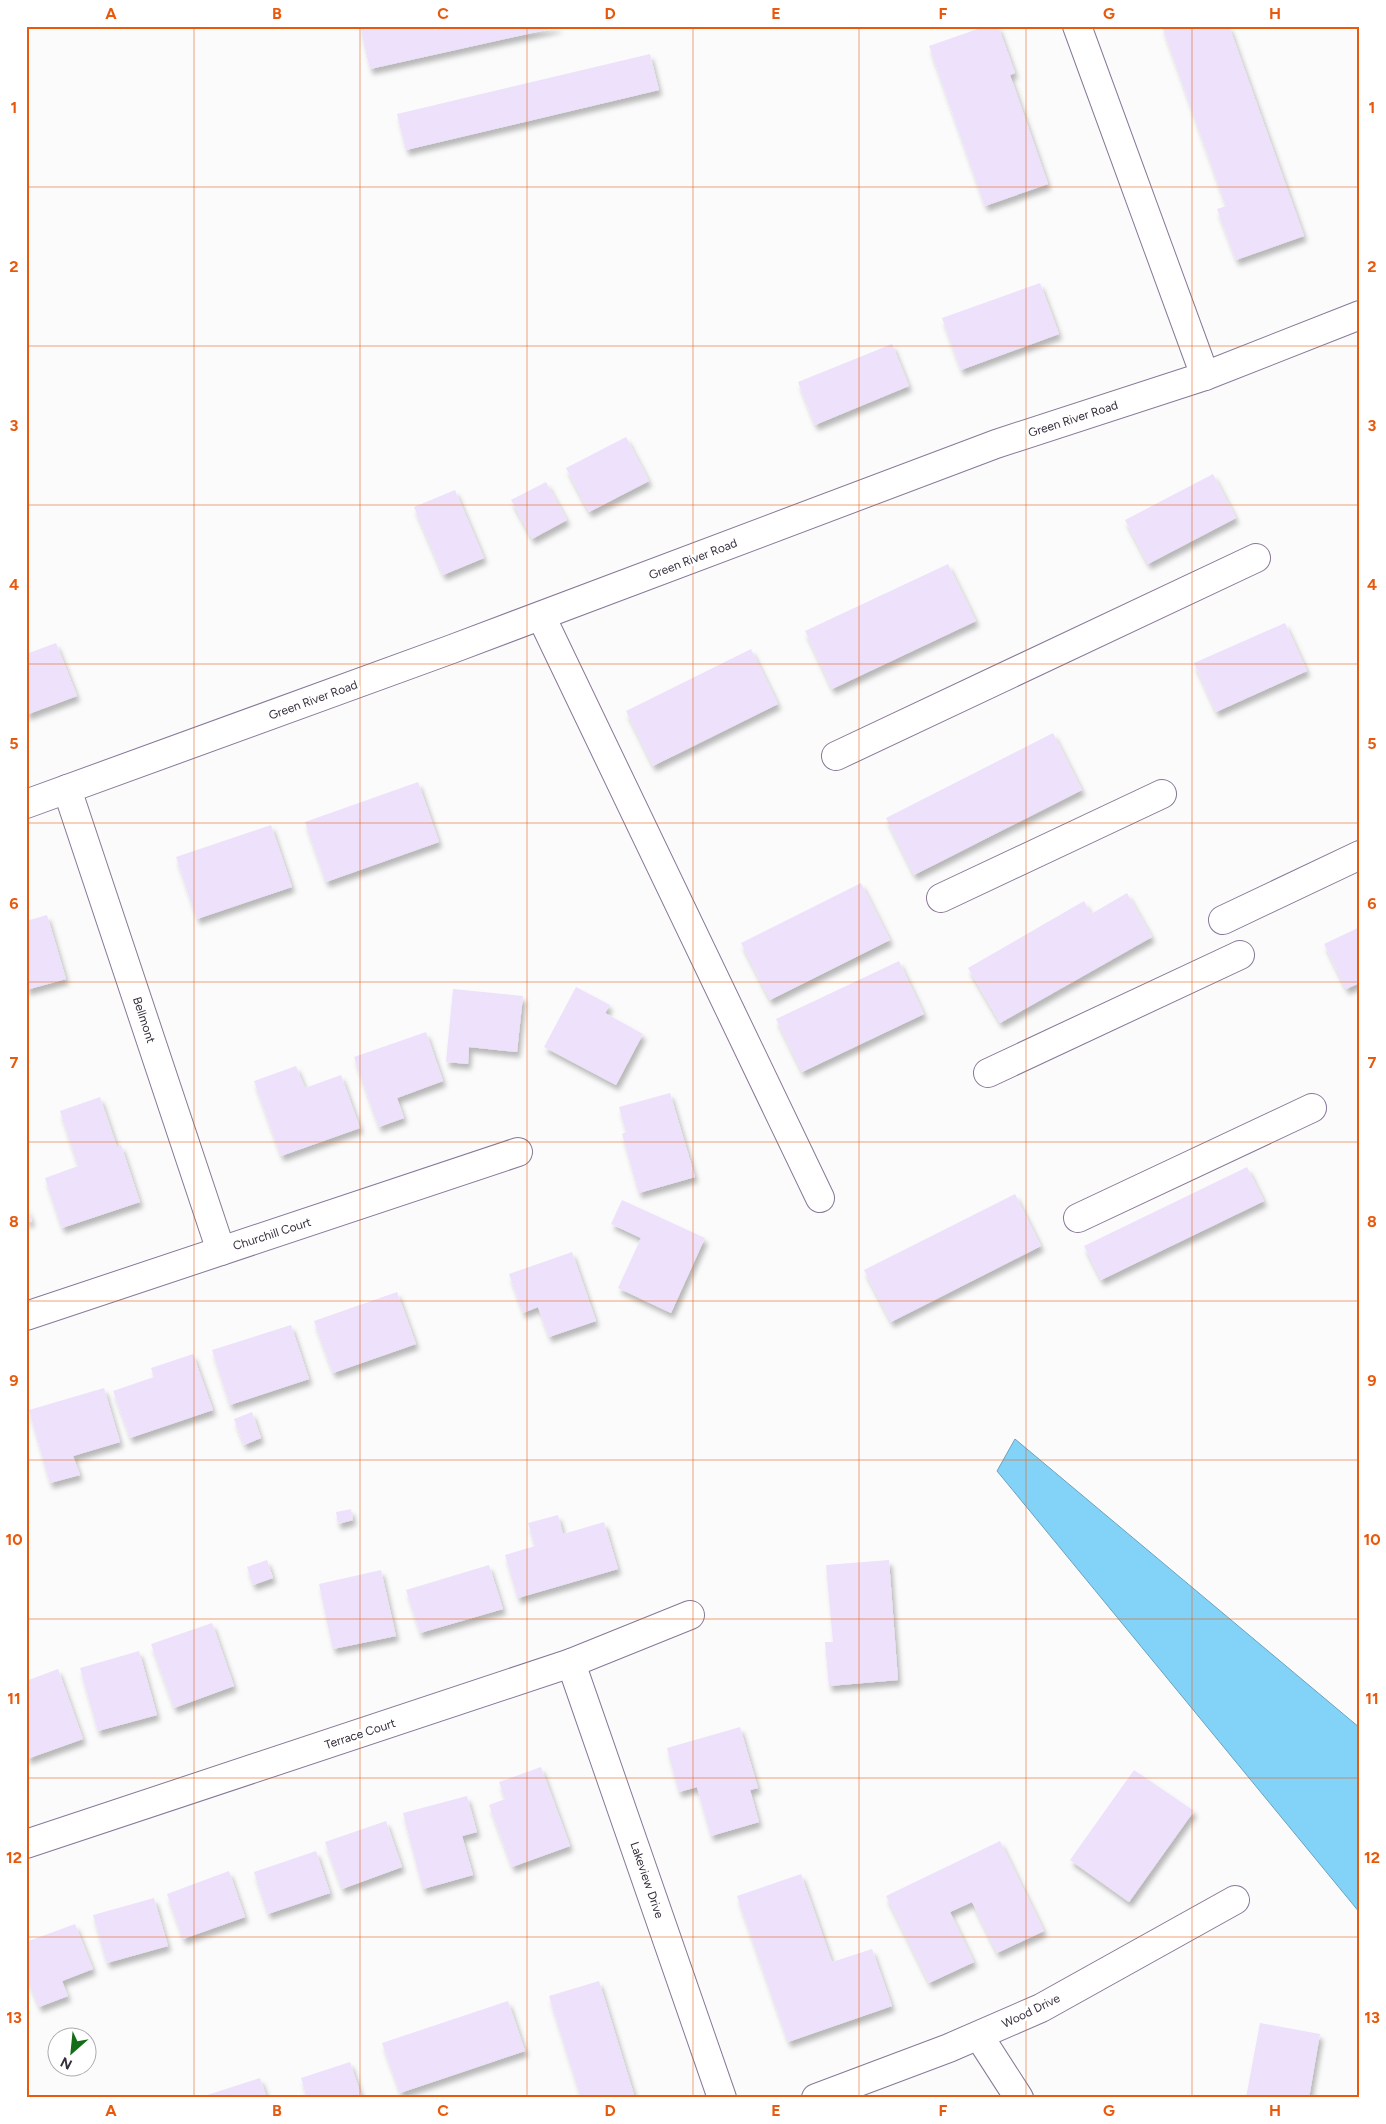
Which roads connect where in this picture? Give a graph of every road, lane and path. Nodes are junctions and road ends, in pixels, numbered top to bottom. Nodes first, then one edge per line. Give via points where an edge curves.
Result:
1 (1077, 26) edge
2 (1360, 315) edge
3 (1205, 376) junction
4 (1256, 558) dead end
5 (541, 616) junction
6 (836, 756) dead end
7 (67, 789) junction
8 (1162, 794) dead end
9 (26, 804) edge
10 (1360, 855) edge
11 (940, 898) dead end
12 (1223, 920) dead end
13 (1240, 955) dead end
14 (988, 1073) dead end
15 (1312, 1108) dead end
16 (518, 1152) dead end
17 (820, 1198) dead end
18 (1078, 1218) dead end
19 (221, 1251) junction
20 (26, 1316) edge
21 (690, 1615) dead end
22 (571, 1663) junction
23 (26, 1844) edge
24 (1235, 1900) dead end
25 (978, 2036) junction
26 (722, 2098) edge
27 (816, 2098) edge
28 (1019, 2098) edge

1 - 3 street
2 - 3 street, Green River Road
3 - 5 street, Green River Road via 996,444
4 - 6 street
5 - 7 street, Green River Road
5 - 17 street
7 - 9 street, Green River Road
7 - 19 street, Bellmont
8 - 11 street
10 - 12 street
13 - 14 street
15 - 18 street
16 - 19 street, Churchill Court
19 - 20 street, Churchill Court
21 - 22 street, Terrace Court
22 - 23 street, Terrace Court
22 - 26 street, Lakeview Drive
24 - 25 street, Wood Drive via 1040,2008
25 - 27 street, Wood Drive
25 - 28 street

